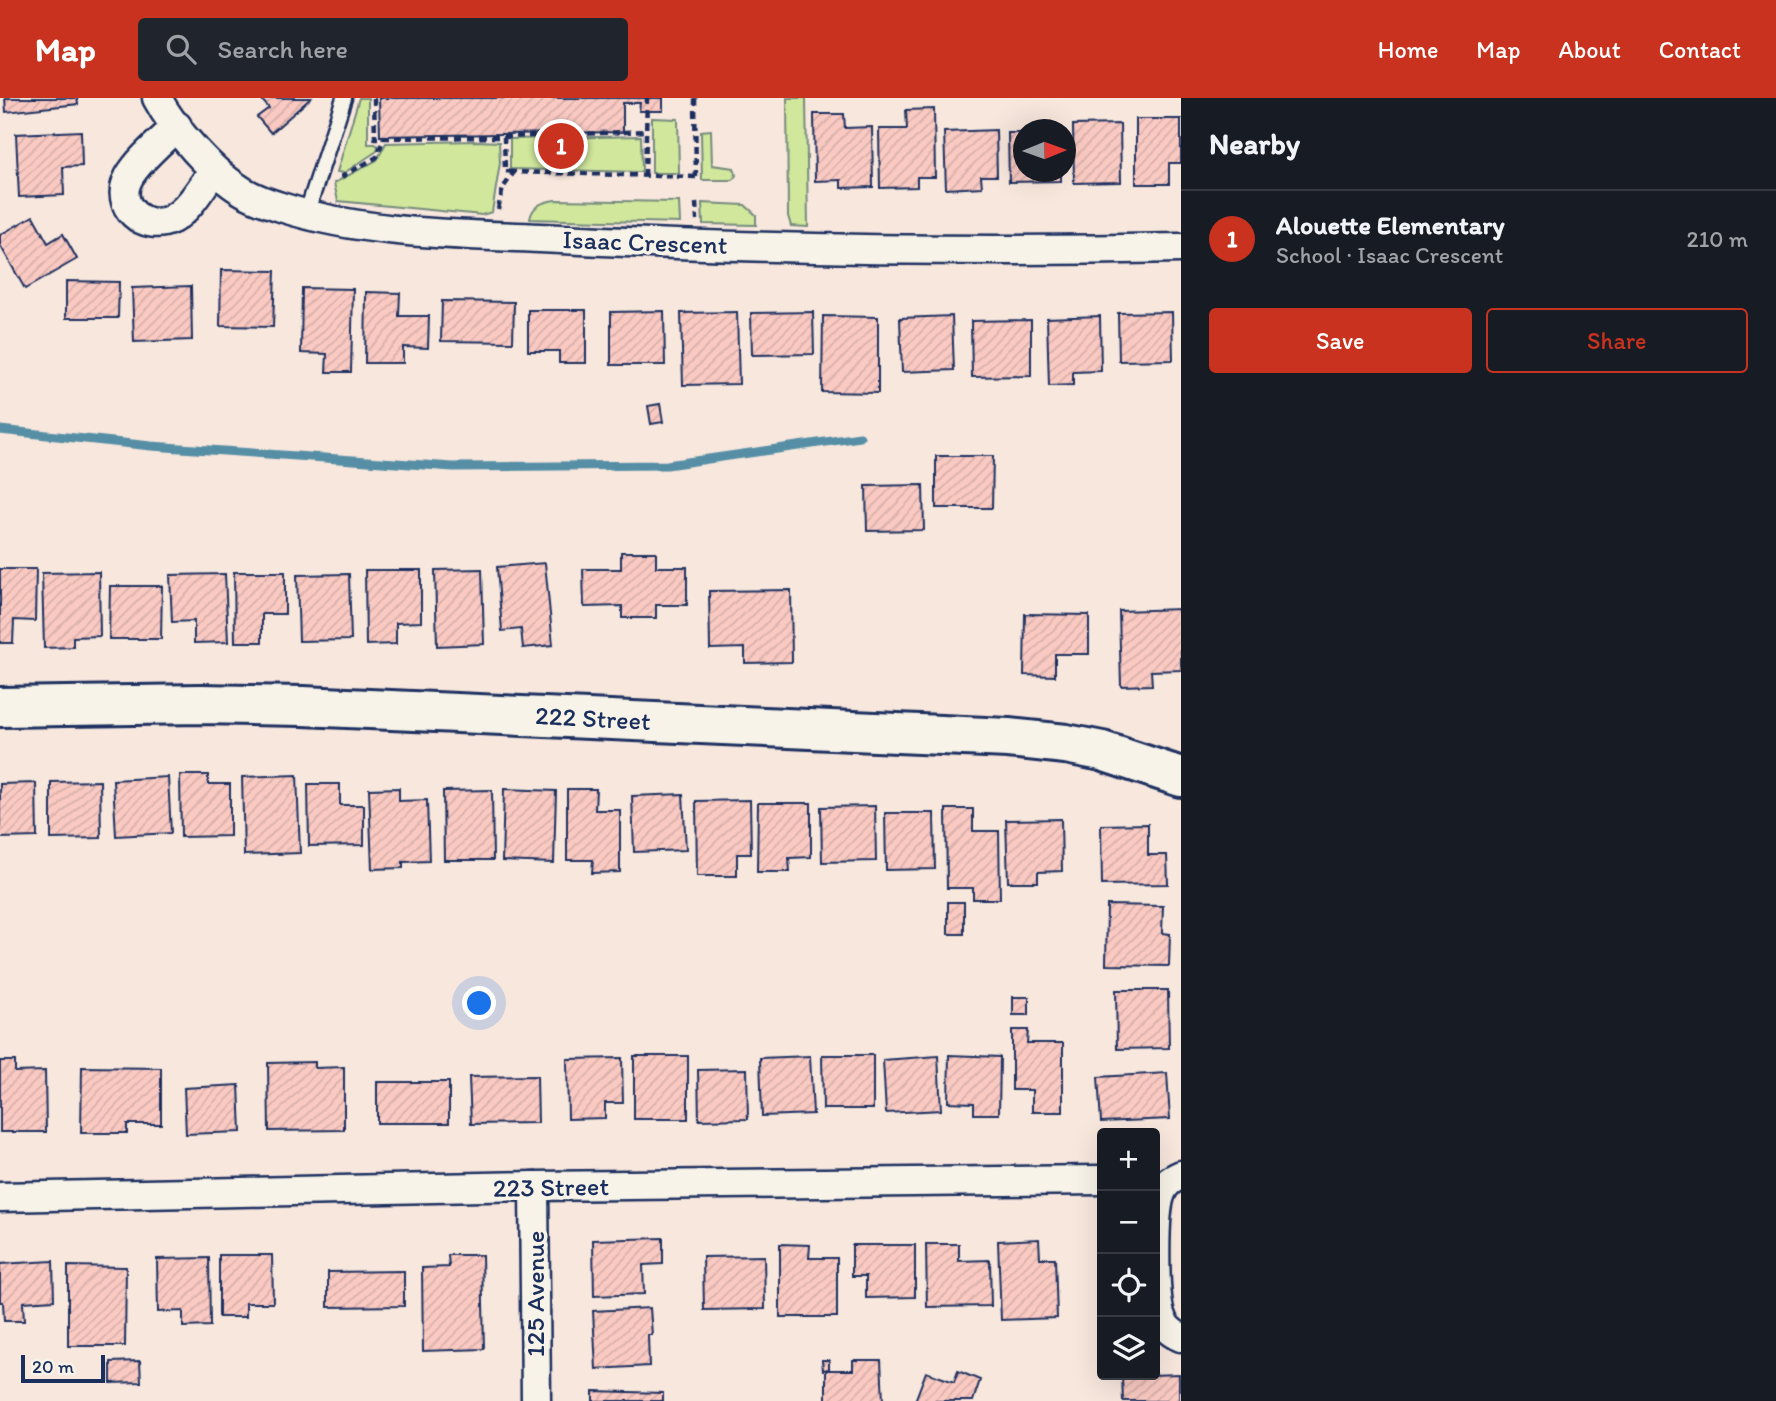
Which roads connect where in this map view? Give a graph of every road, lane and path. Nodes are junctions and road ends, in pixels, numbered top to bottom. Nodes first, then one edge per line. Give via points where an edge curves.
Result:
1 (157, 98) edge
2 (344, 98) edge
3 (374, 98) edge
4 (647, 98) edge
5 (695, 98) edge
6 (177, 126) junction
7 (647, 131) junction
8 (505, 136) junction
9 (384, 137) junction
10 (214, 170) junction
11 (320, 172) junction
12 (514, 172) junction
13 (645, 176) junction
14 (696, 203) dead end
15 (498, 209) dead end
16 (306, 215) junction
17 (697, 225) dead end
18 (1181, 248) edge
19 (0, 707) edge
20 (1181, 777) edge
21 (1169, 1178) edge
22 (1097, 1180) edge
23 (534, 1186) junction
24 (0, 1197) edge
25 (1181, 1337) edge
26 (536, 1401) edge

1 - 6 street, Isaac Crescent
2 - 11 lane
3 - 9 path via 375,138
4 - 7 path
5 - 13 path via 696,179
6 - 10 street, Isaac Crescent
6 - 10 street via 130,175 125,195 131,212 145,222 172,219
7 - 8 path
7 - 13 path
8 - 9 path
8 - 12 path via 505,171
9 - 11 path via 377,157 341,177
10 - 16 street, Isaac Crescent via 245,193
11 - 16 lane
12 - 13 path
12 - 15 path via 503,188
14 - 17 path
16 - 18 street, Isaac Crescent via 400,229 627,242 902,251
19 - 20 street, 222 Street via 303,706 1008,738 1102,751
21 - 25 street via 1156,1211 1157,1293 1165,1326
22 - 23 street, 223 Street
23 - 24 street, 223 Street
23 - 26 street, 125 Avenue

